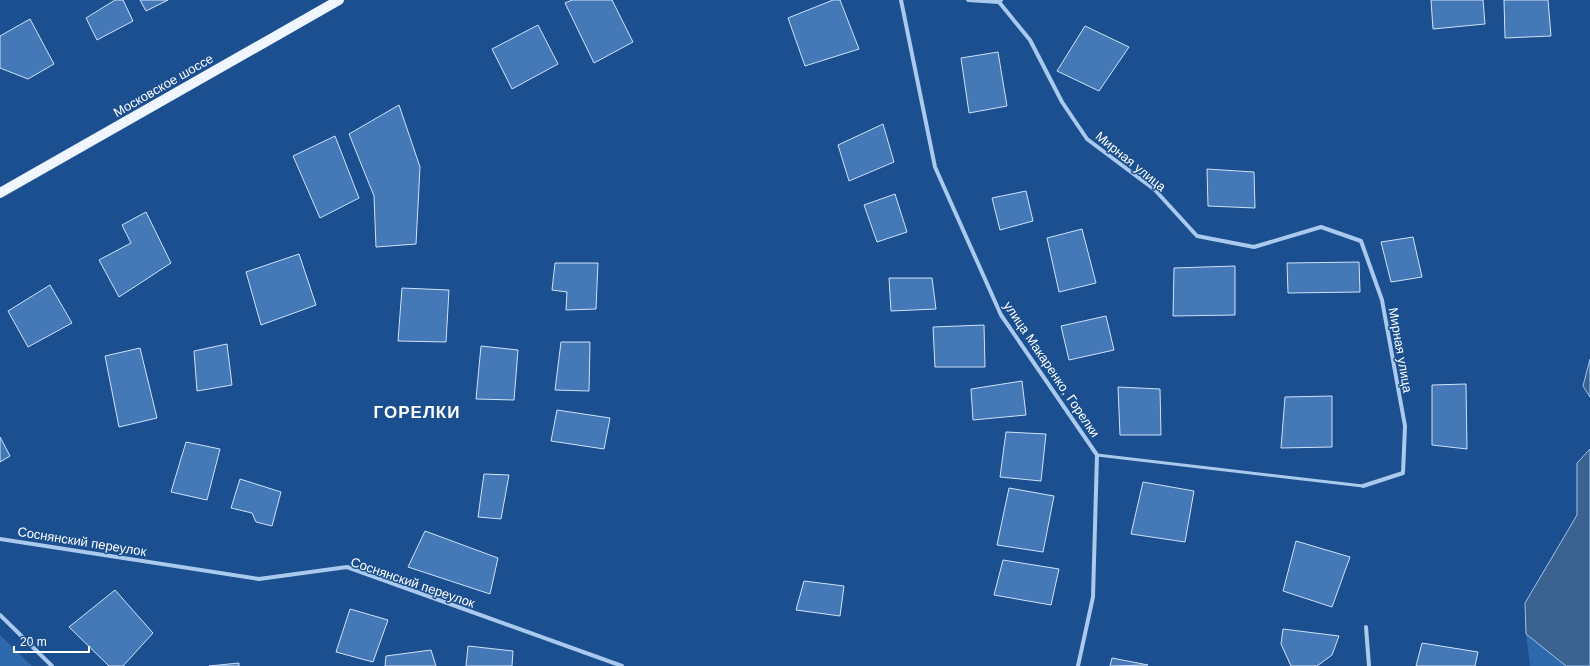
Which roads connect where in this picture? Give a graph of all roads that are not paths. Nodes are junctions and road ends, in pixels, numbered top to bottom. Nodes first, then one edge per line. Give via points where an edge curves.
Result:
1 (339, 0) edge
2 (901, 0) edge
3 (968, 0) edge
4 (1000, 1) edge
5 (0, 193) edge
6 (1097, 455) junction
7 (1363, 486) joint
8 (0, 539) edge
9 (0, 615) edge
10 (1366, 627) dead end
11 (52, 666) edge
12 (622, 666) edge
13 (1078, 666) edge
14 (1369, 666) edge

1 - 5 main road, Московское шоссе
2 - 6 street, улица Макаренко, Горелки via 935,167 1001,315
3 - 4 street
4 - 7 street, Мирная улица via 1030,40 1062,102 1087,139 1154,190 1197,236 1254,247 1321,227 1361,241 1382,300 1405,426 1403,473
6 - 7 lane
6 - 13 street, улица Макаренко, Горелки via 1093,597
8 - 12 street, Соснянский переулок via 259,579 347,567
9 - 11 street
10 - 14 street

